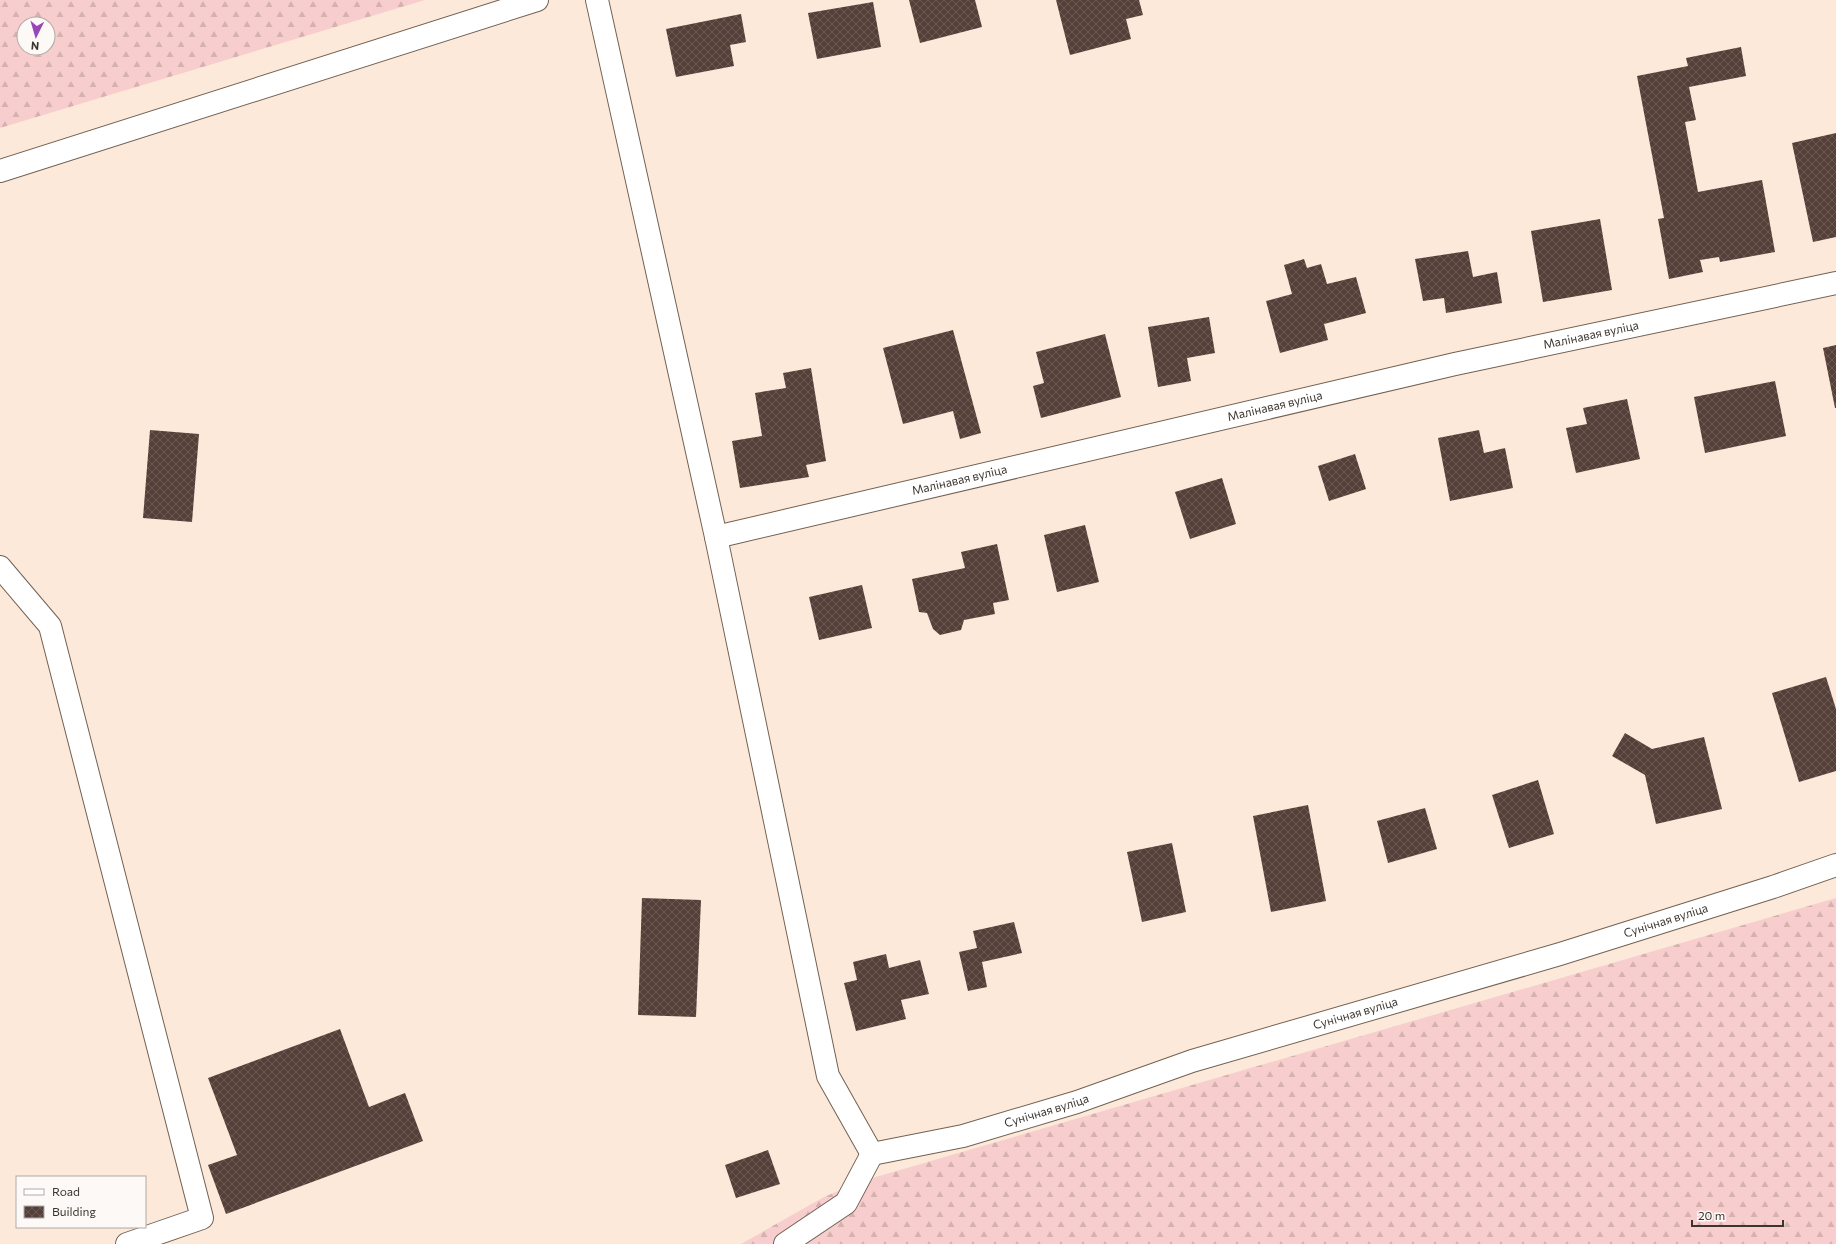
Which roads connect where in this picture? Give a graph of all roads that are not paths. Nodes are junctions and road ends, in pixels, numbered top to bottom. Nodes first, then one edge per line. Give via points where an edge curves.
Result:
1 (537, 0) edge
2 (597, 0) edge
3 (0, 171) edge
4 (1836, 283) edge
5 (716, 537) junction
6 (0, 567) edge
7 (1836, 865) edge
8 (872, 1154) junction
9 (127, 1244) edge
10 (785, 1244) edge

1 - 3 street
2 - 5 street
4 - 5 street, Малінавая вуліца via 1455,364
5 - 8 street via 828,1076
6 - 9 street via 50,626 202,1218
7 - 8 street, Сунічная вуліца via 1545,959 1192,1061 1077,1102 963,1136
8 - 10 street via 846,1203

